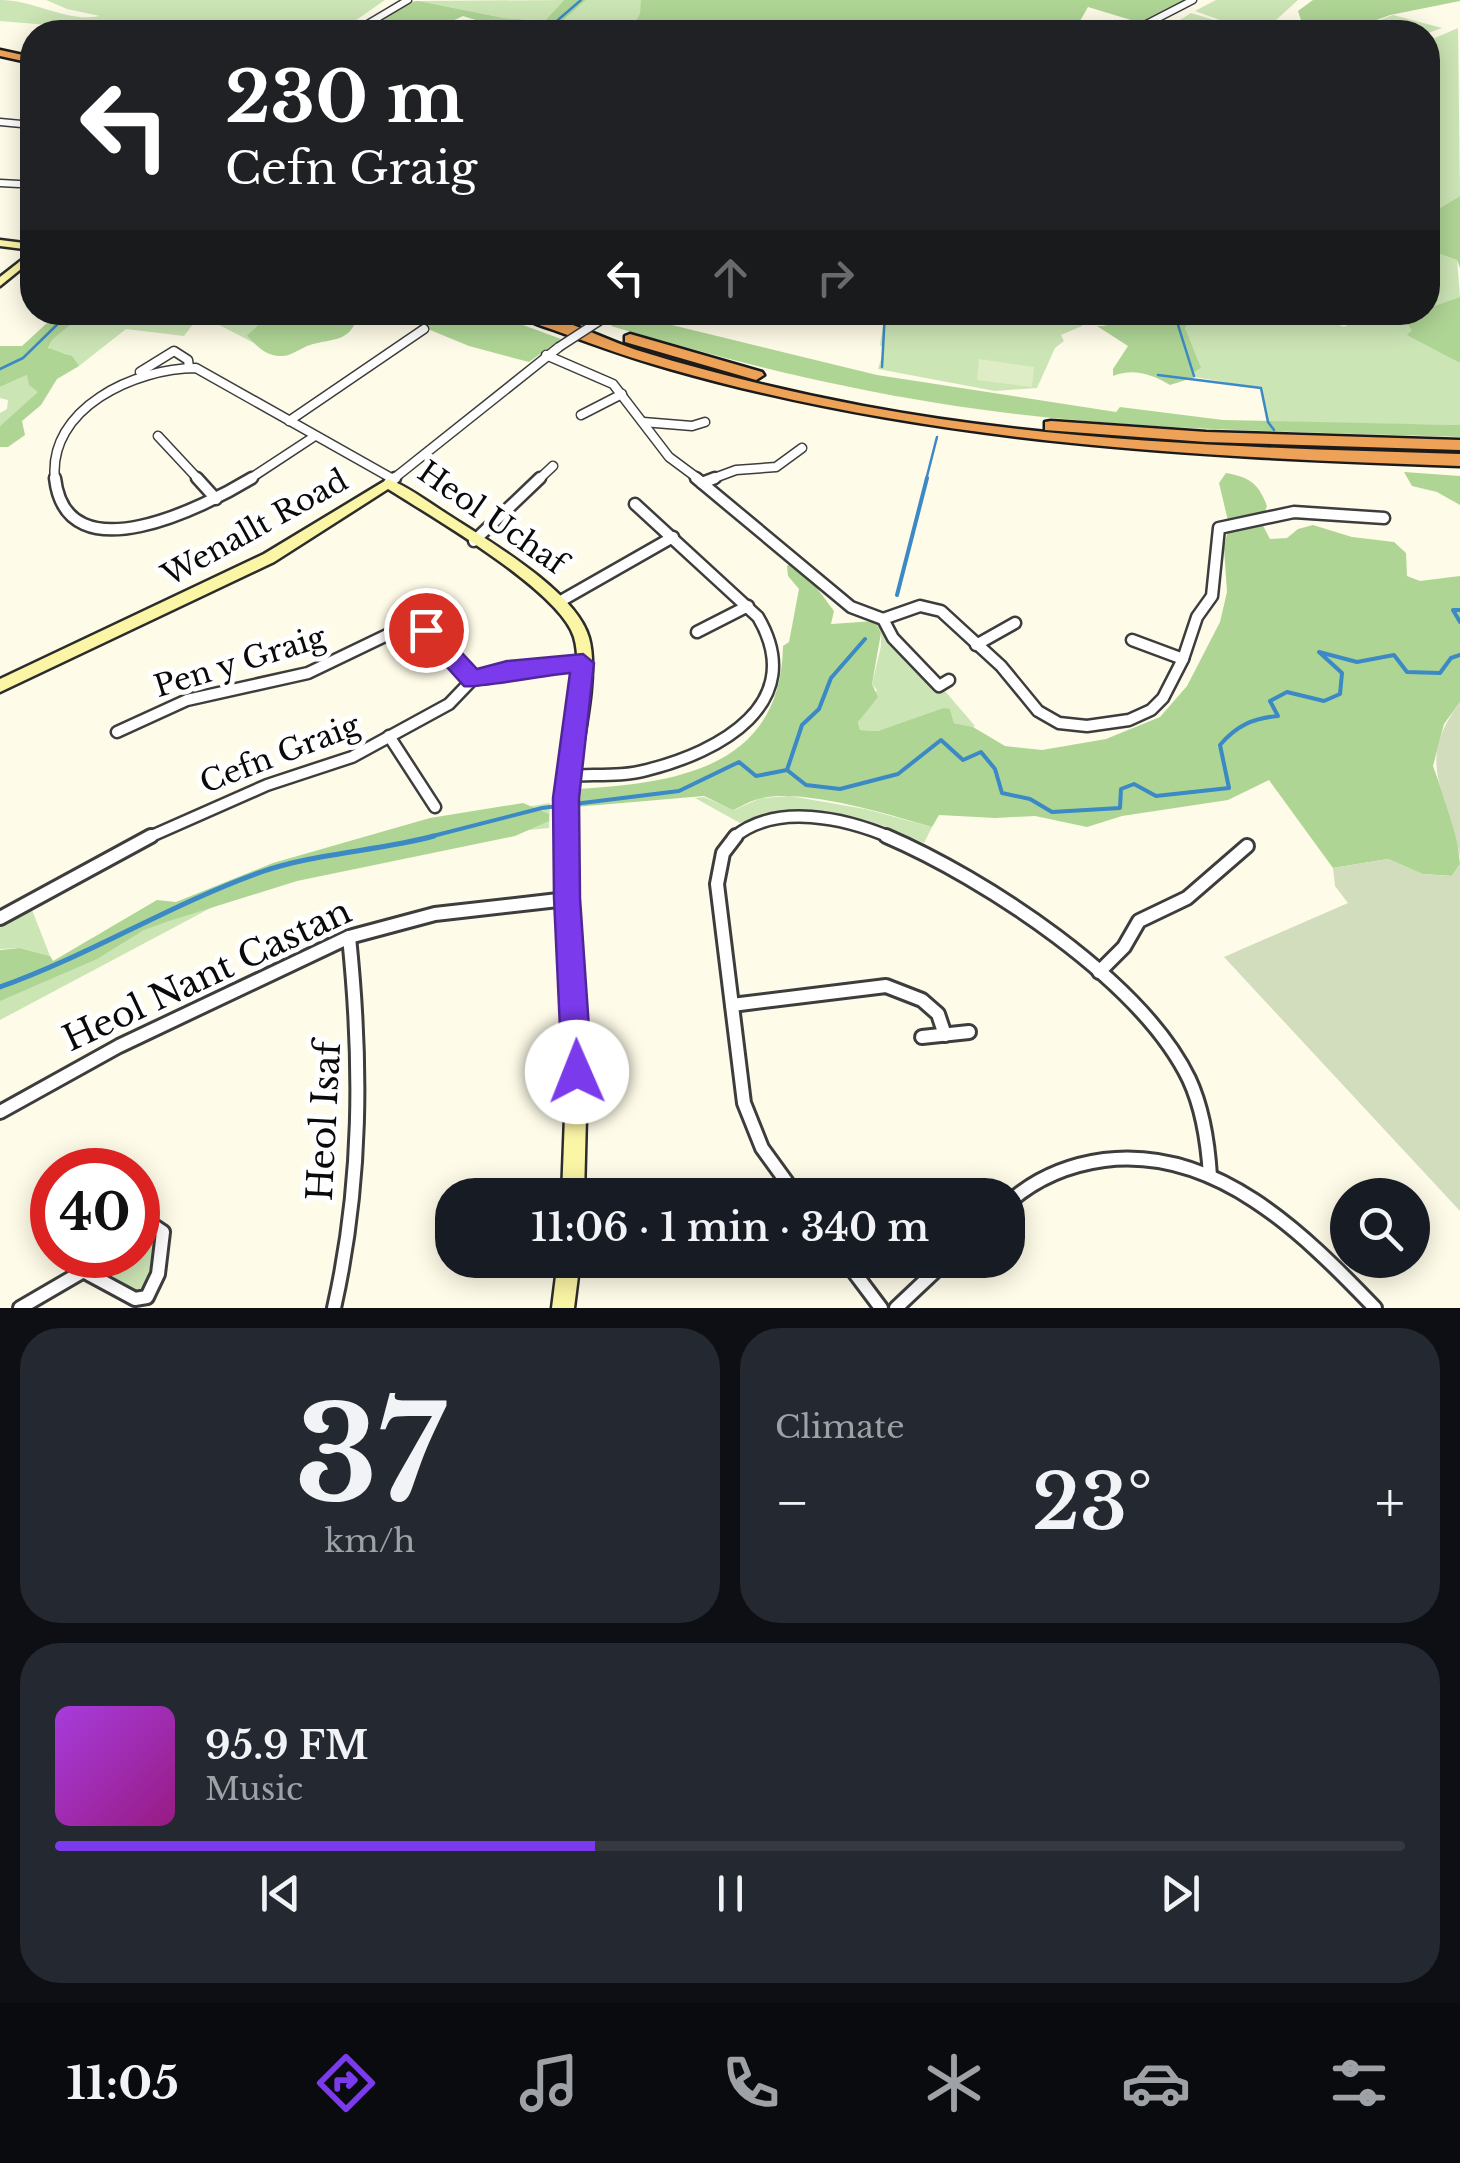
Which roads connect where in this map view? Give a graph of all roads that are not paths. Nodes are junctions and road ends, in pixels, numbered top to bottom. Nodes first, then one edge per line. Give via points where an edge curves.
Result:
1 (408, 0) edge
2 (1192, 0) edge
3 (1142, 19) dead end
4 (374, 20) edge
5 (1145, 20) edge
6 (1156, 20) edge
7 (0, 182) edge
8 (20, 184) dead end
9 (555, 325) edge
10 (592, 325) edge
11 (594, 325) edge
12 (424, 329) dead end
13 (546, 356) junction
14 (189, 367) junction
15 (137, 376) junction
16 (622, 394) junction
17 (581, 415) dead end
18 (289, 421) junction
19 (643, 422) junction
20 (706, 422) dead end
21 (158, 436) dead end
22 (315, 436) junction
23 (1460, 445) edge
24 (802, 448) dead end
25 (1460, 460) edge
26 (553, 466) dead end
27 (391, 481) junction
28 (702, 482) junction
29 (216, 499) junction
30 (635, 504) dead end
31 (1384, 518) dead end
32 (673, 538) junction
33 (474, 541) junction
34 (559, 602) junction
35 (748, 606) junction
36 (883, 619) junction
37 (1015, 623) dead end
38 (697, 632) dead end
39 (1132, 640) dead end
40 (976, 646) junction
41 (1183, 658) junction
42 (583, 663) junction
43 (472, 680) junction
44 (949, 680) dead end
45 (0, 686) edge
46 (117, 732) dead end
47 (390, 736) junction
48 (568, 776) junction
49 (435, 808) dead end
50 (1247, 846) dead end
51 (567, 898) junction
52 (0, 918) edge
53 (348, 937) junction
54 (1099, 972) junction
55 (732, 1006) junction
56 (969, 1032) dead end
57 (946, 1035) junction
58 (922, 1038) dead end
59 (0, 1112) edge
60 (1210, 1176) junction
61 (573, 1178) edge
62 (785, 1178) edge
63 (1025, 1186) edge
64 (160, 1230) edge
65 (160, 1264) edge
66 (74, 1278) edge
67 (100, 1278) edge
68 (156, 1278) edge
69 (566, 1278) edge
70 (858, 1278) edge
71 (928, 1278) edge
72 (20, 1308) edge
73 (334, 1308) edge
74 (562, 1308) edge
75 (881, 1308) edge
76 (896, 1308) edge
77 (1376, 1308) edge

1 - 4 street
2 - 6 street
3 - 5 street
7 - 8 street
9 - 25 highway via 738,385 986,432 1147,448
10 - 13 street, Wenallt Road, bridge
11 - 23 highway via 744,372 980,417 1206,437
12 - 18 street
13 - 16 street via 607,380
13 - 27 street, Wenallt Road
14 - 15 street
14 - 15 street via 174,351
14 - 18 street
15 - 29 street via 84,412 56,453 56,484 69,516 86,526 123,530
16 - 17 street
16 - 19 street
18 - 22 street
19 - 20 street
19 - 28 street via 669,457
21 - 29 street
22 - 27 street
22 - 29 street
24 - 28 street via 786,463 745,464
26 - 33 street
27 - 33 street, Heol Uchaf
27 - 45 street, Wenallt Road via 269,558
28 - 36 street via 851,607
30 - 32 street
31 - 41 street via 1294,512 1219,528 1212,596 1197,616
32 - 34 street
32 - 35 street
33 - 34 street, Heol Uchaf
34 - 42 street, Heol Uchaf via 582,634
35 - 38 street
35 - 48 street via 768,634 774,666 750,723 645,771
36 - 40 street via 934,608
36 - 44 street via 939,686
37 - 40 street
39 - 41 street
40 - 41 street via 1002,666 1038,711 1076,726 1151,710
42 - 43 street, Cefn Graig
42 - 48 street, Heol Uchaf
43 - 46 street, Pen y Graig via 439,639 414,627 308,673 187,700
43 - 47 street, Cefn Graig via 449,704
47 - 49 street
47 - 52 street, Cefn Graig via 352,757 179,821
48 - 51 street, Heol Uchaf
50 - 54 street via 1188,898 1139,921
51 - 53 street, Heol Nant Castan via 435,914
51 - 61 street, Heol Uchaf via 578,1038
53 - 59 street, Heol Nant Castan via 135,1038
53 - 73 street, Heol Isaf via 360,1032 360,1102
54 - 55 street via 1008,900 916,850 834,819 771,818 733,834 718,862
54 - 60 street via 1161,1036 1187,1075 1202,1118
55 - 57 street via 886,986 922,1000 938,1014
55 - 62 street via 751,1126
56 - 57 street
57 - 58 street
60 - 63 street via 1139,1156 1084,1162
60 - 77 street via 1248,1195
64 - 65 street
66 - 72 street
67 - 68 street via 135,1299 146,1298
69 - 74 street
70 - 75 street
71 - 76 street

